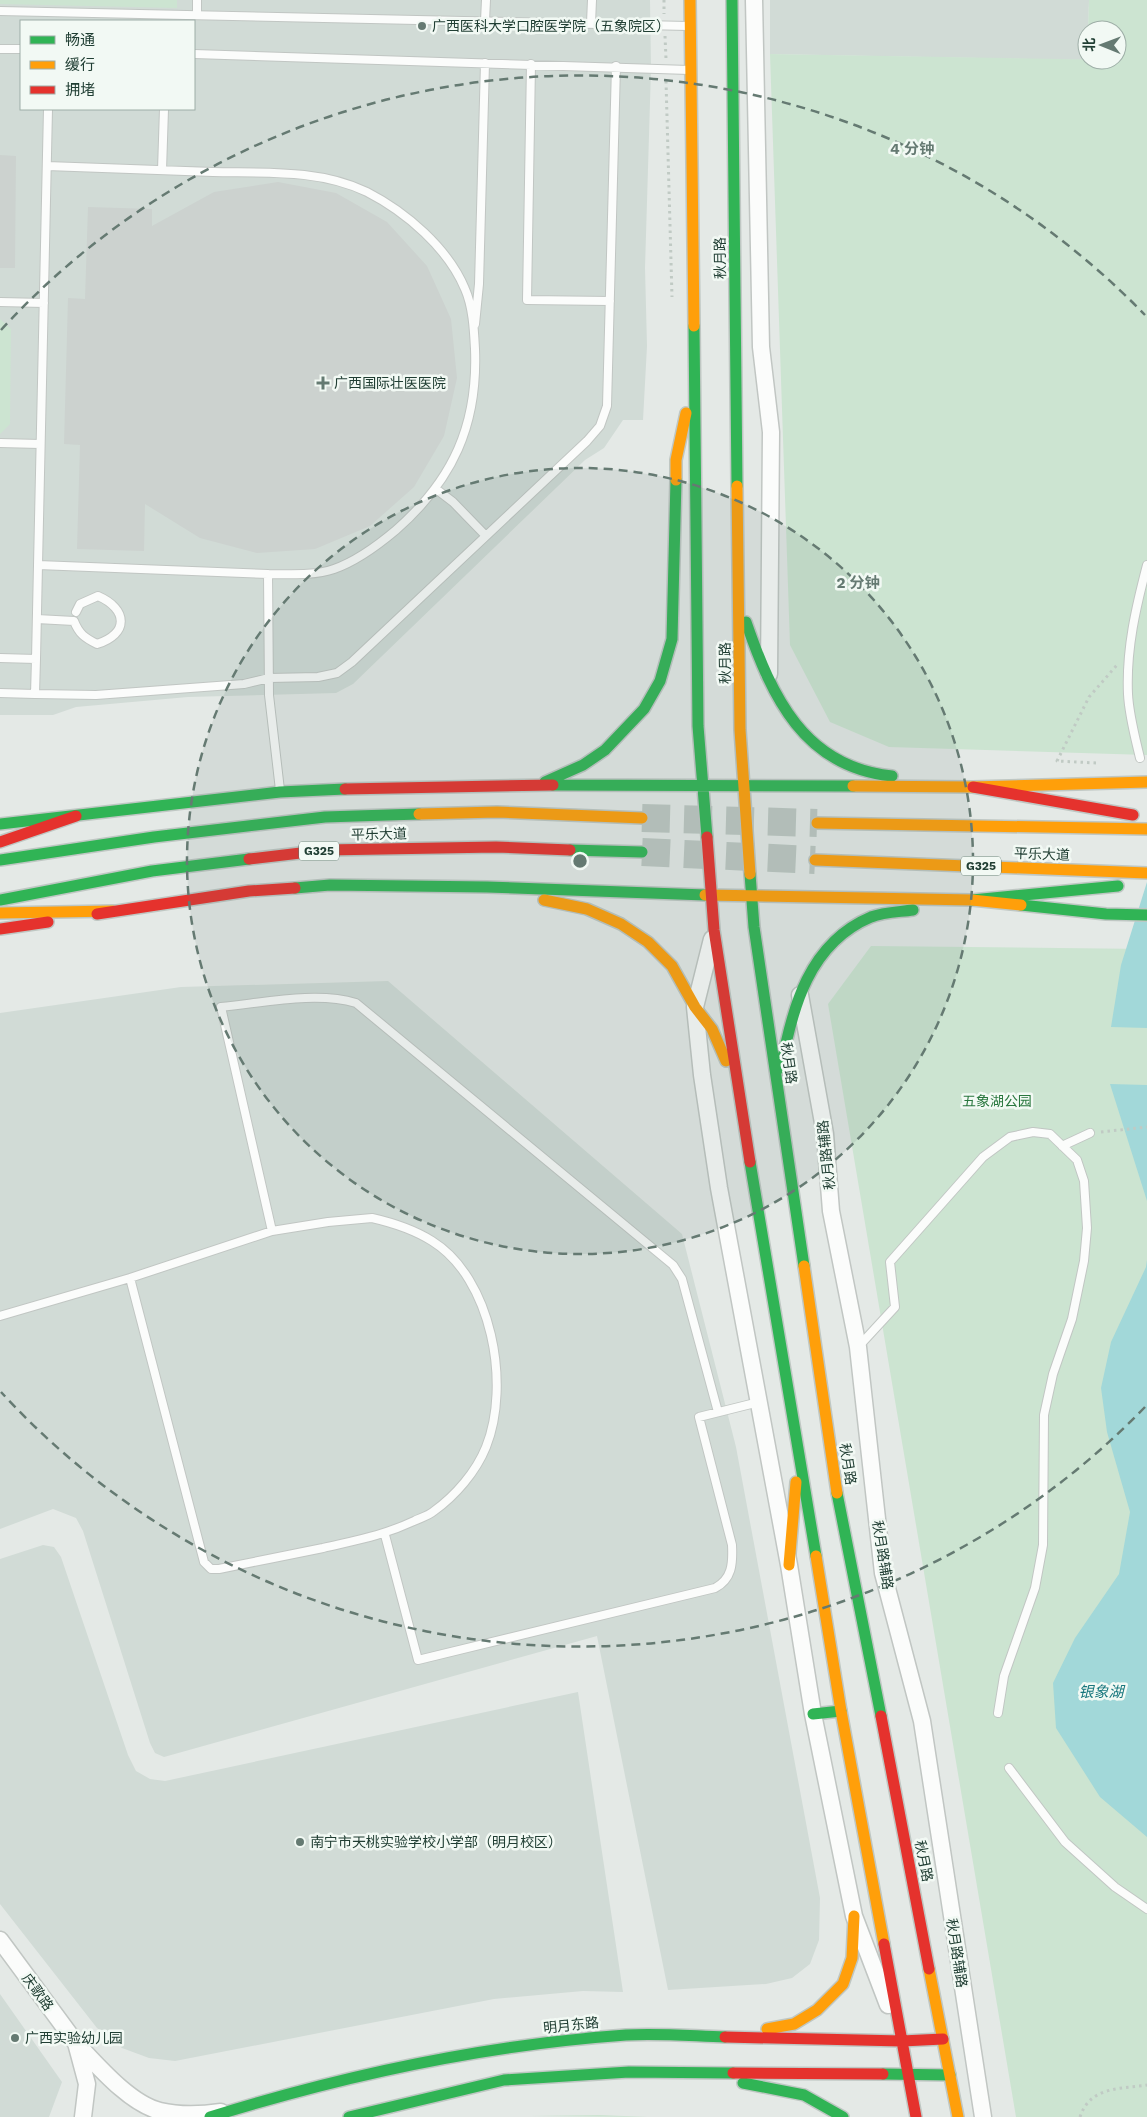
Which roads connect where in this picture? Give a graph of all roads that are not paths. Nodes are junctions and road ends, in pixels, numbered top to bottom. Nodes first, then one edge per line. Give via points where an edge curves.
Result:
1 (197, 0) edge
2 (486, 0) edge
3 (592, 0) edge
4 (690, 0) edge
5 (732, 0) edge
6 (754, 0) edge
7 (0, 11) edge
8 (197, 15) junction
9 (485, 21) junction
10 (591, 23) junction
11 (690, 26) junction
12 (0, 48) edge
13 (20, 49) edge
14 (195, 54) edge
15 (485, 63) junction
16 (531, 64) junction
17 (616, 66) junction
18 (691, 70) junction
19 (48, 110) edge
20 (164, 110) edge
21 (47, 166) junction
22 (162, 170) junction
23 (610, 301) junction
24 (0, 302) edge
25 (44, 303) junction
26 (474, 333) junction
27 (694, 373) junction
28 (0, 443) edge
29 (40, 444) junction
30 (436, 489) junction
31 (486, 536) junction
32 (38, 565) junction
33 (1147, 565) edge
34 (268, 574) junction
35 (739, 600) junction
36 (76, 612) dead end
37 (36, 619) junction
38 (0, 658) edge
39 (36, 659) junction
40 (269, 678) junction
41 (768, 684) junction
42 (0, 693) edge
43 (35, 694) junction
44 (1140, 758) dead end
45 (1147, 782) edge
46 (702, 784) junction
47 (537, 785) junction
48 (744, 786) junction
49 (973, 787) junction
50 (280, 792) junction
51 (76, 816) junction
52 (1147, 817) edge
53 (642, 818) tunnel mouth
54 (817, 822) tunnel mouth
55 (0, 824) edge
56 (1147, 828) edge
57 (0, 842) edge
58 (642, 852) tunnel mouth
59 (0, 860) edge
60 (816, 860) tunnel mouth
61 (1147, 873) edge
62 (1137, 884) edge
63 (486, 887) junction
64 (712, 895) junction
65 (752, 897) junction
66 (0, 900) edge
67 (972, 900) junction
68 (113, 912) junction
69 (0, 914) edge
70 (1147, 915) edge
71 (0, 929) edge
72 (714, 930) junction
73 (799, 991) junction
74 (695, 1007) junction
75 (737, 1085) junction
76 (778, 1088) junction
77 (1090, 1133) road end
78 (1062, 1146) junction
79 (272, 1232) junction
80 (130, 1278) junction
81 (0, 1316) edge
82 (858, 1347) junction
83 (759, 1402) junction
84 (718, 1412) junction
85 (799, 1446) junction
86 (385, 1535) junction
87 (789, 1565) junction
88 (841, 1711) junction
89 (998, 1713) dead end
90 (813, 1714) junction
91 (1009, 1768) dead end
92 (1147, 1909) edge
93 (854, 1916) junction
94 (0, 1940) edge
95 (728, 2037) junction
96 (944, 2039) junction
97 (902, 2041) junction
98 (76, 2043) junction
99 (691, 2073) junction
100 (908, 2075) junction
101 (950, 2075) junction
102 (912, 2097) junction
103 (226, 2112) junction
104 (83, 2117) edge
105 (210, 2117) edge
106 (349, 2117) edge
107 (843, 2117) edge
108 (910, 2117) edge
109 (916, 2117) edge
110 (958, 2117) edge
111 (983, 2117) edge

1 - 8 lane
2 - 9 lane
3 - 10 lane
4 - 11 main road, 秋月路
5 - 35 main road, 秋月路
6 - 41 street via 761,347 771,432
7 - 8 lane
8 - 9 lane
9 - 10 lane
10 - 11 lane
11 - 18 main road, 秋月路
12 - 13 lane
14 - 15 lane
15 - 16 lane
15 - 26 lane via 479,284
16 - 17 lane
16 - 23 lane via 527,300
17 - 18 lane
17 - 23 lane
18 - 27 main road, 秋月路
19 - 21 lane
20 - 22 lane
21 - 22 lane
21 - 25 lane
22 - 26 lane via 314,176 337,179 368,193 403,215 455,268 466,291
23 - 31 lane via 607,406 600,426
24 - 25 lane
25 - 29 lane
26 - 30 lane via 476,370 466,428 455,458
27 - 46 main road, 秋月路 via 698,726
27 - 47 main road via 676,460 672,639 660,681 644,709 605,750 583,765
28 - 29 lane
29 - 32 lane
30 - 31 lane
30 - 34 lane via 418,511 363,556 332,570
31 - 40 lane via 337,673 318,677
32 - 34 lane
32 - 37 lane
33 - 44 lane via 1129,651 1128,694
34 - 40 lane
35 - 41 main road
35 - 48 main road, 秋月路
36 - 37 lane via 80,604 98,596 118,608 122,620 118,632 110,640 97,644 77,631 74,621
37 - 39 lane
38 - 39 lane
39 - 43 lane
40 - 43 lane via 244,684 96,695
40 - 50 lane
41 - 49 main road via 808,738 830,756 865,772
42 - 43 lane
45 - 49 main road
46 - 47 main road
46 - 48 main road
46 - 64 main road, 秋月路
47 - 50 main road
48 - 49 main road
48 - 65 main road, 秋月路
49 - 52 main road
50 - 51 main road
51 - 55 main road
51 - 57 main road
53 - 59 main road, 平乐大道 via 497,812 324,817 154,837
54 - 56 main road, 平乐大道
58 - 66 main road, 平乐大道 / G325 via 496,847 326,850 152,871
60 - 61 main road, 平乐大道 / G325
62 - 67 main road
63 - 64 main road
63 - 68 main road via 330,885 249,891
63 - 74 main road via 587,909 621,924 648,942 672,966
64 - 65 main road
64 - 72 main road, 秋月路
65 - 67 main road
65 - 76 main road, 秋月路
67 - 70 main road via 1106,914
67 - 73 main road via 872,916 841,933 828,945
68 - 69 main road
68 - 71 main road
72 - 74 street
72 - 75 main road, 秋月路
73 - 76 main road via 787,1033
73 - 82 street, 秋月路辅路 via 825,1134 831,1211
74 - 75 main road via 712,1030
74 - 83 street via 719,1188
75 - 85 main road, 秋月路
76 - 96 main road, 秋月路 via 836,1486
77 - 78 lane
78 - 82 lane via 1050,1134 1033,1132 1010,1137 983,1157 890,1262 895,1307
78 - 89 lane via 1077,1160 1084,1181 1087,1228 1084,1260 1072,1319 1052,1374 1044,1415 1043,1545 1035,1588 1004,1676
79 - 80 lane
79 - 84 lane via 221,1007 322,998 356,1003 673,1265 682,1279
79 - 86 lane via 372,1218 400,1224 434,1242 461,1268 476,1292 488,1324 496,1362 493,1419 486,1448 461,1486 433,1512
80 - 81 lane
80 - 86 lane via 204,1562 211,1569 219,1569
82 - 111 street, 秋月路辅路 via 883,1573 922,1721
83 - 84 lane
83 - 87 street
84 - 86 lane via 698,1417 732,1545 733,1565 725,1583 715,1588 418,1660
85 - 87 main road
85 - 88 main road, 秋月路
87 - 90 street
88 - 90 main road
88 - 97 main road, 秋月路
90 - 93 street
91 - 92 lane via 1065,1842 1115,1887
93 - 95 main road via 852,1958 843,1984 818,2010 794,2024
93 - 97 street
94 - 98 street, 庆歌路
95 - 97 main road, 明月东路
95 - 103 main road, 明月东路 via 628,2035 496,2048 281,2095
96 - 97 main road, 明月东路
96 - 101 main road, 秋月路
97 - 100 main road, 秋月路
98 - 103 street via 124,2092 157,2111 189,2116
98 - 104 street via 87,2084
99 - 100 main road
99 - 106 main road via 629,2072 504,2080
99 - 107 main road via 804,2095
100 - 101 main road
100 - 102 main road, 秋月路
101 - 110 main road, 秋月路
102 - 108 street
102 - 109 main road, 秋月路
103 - 105 main road, 明月东路

